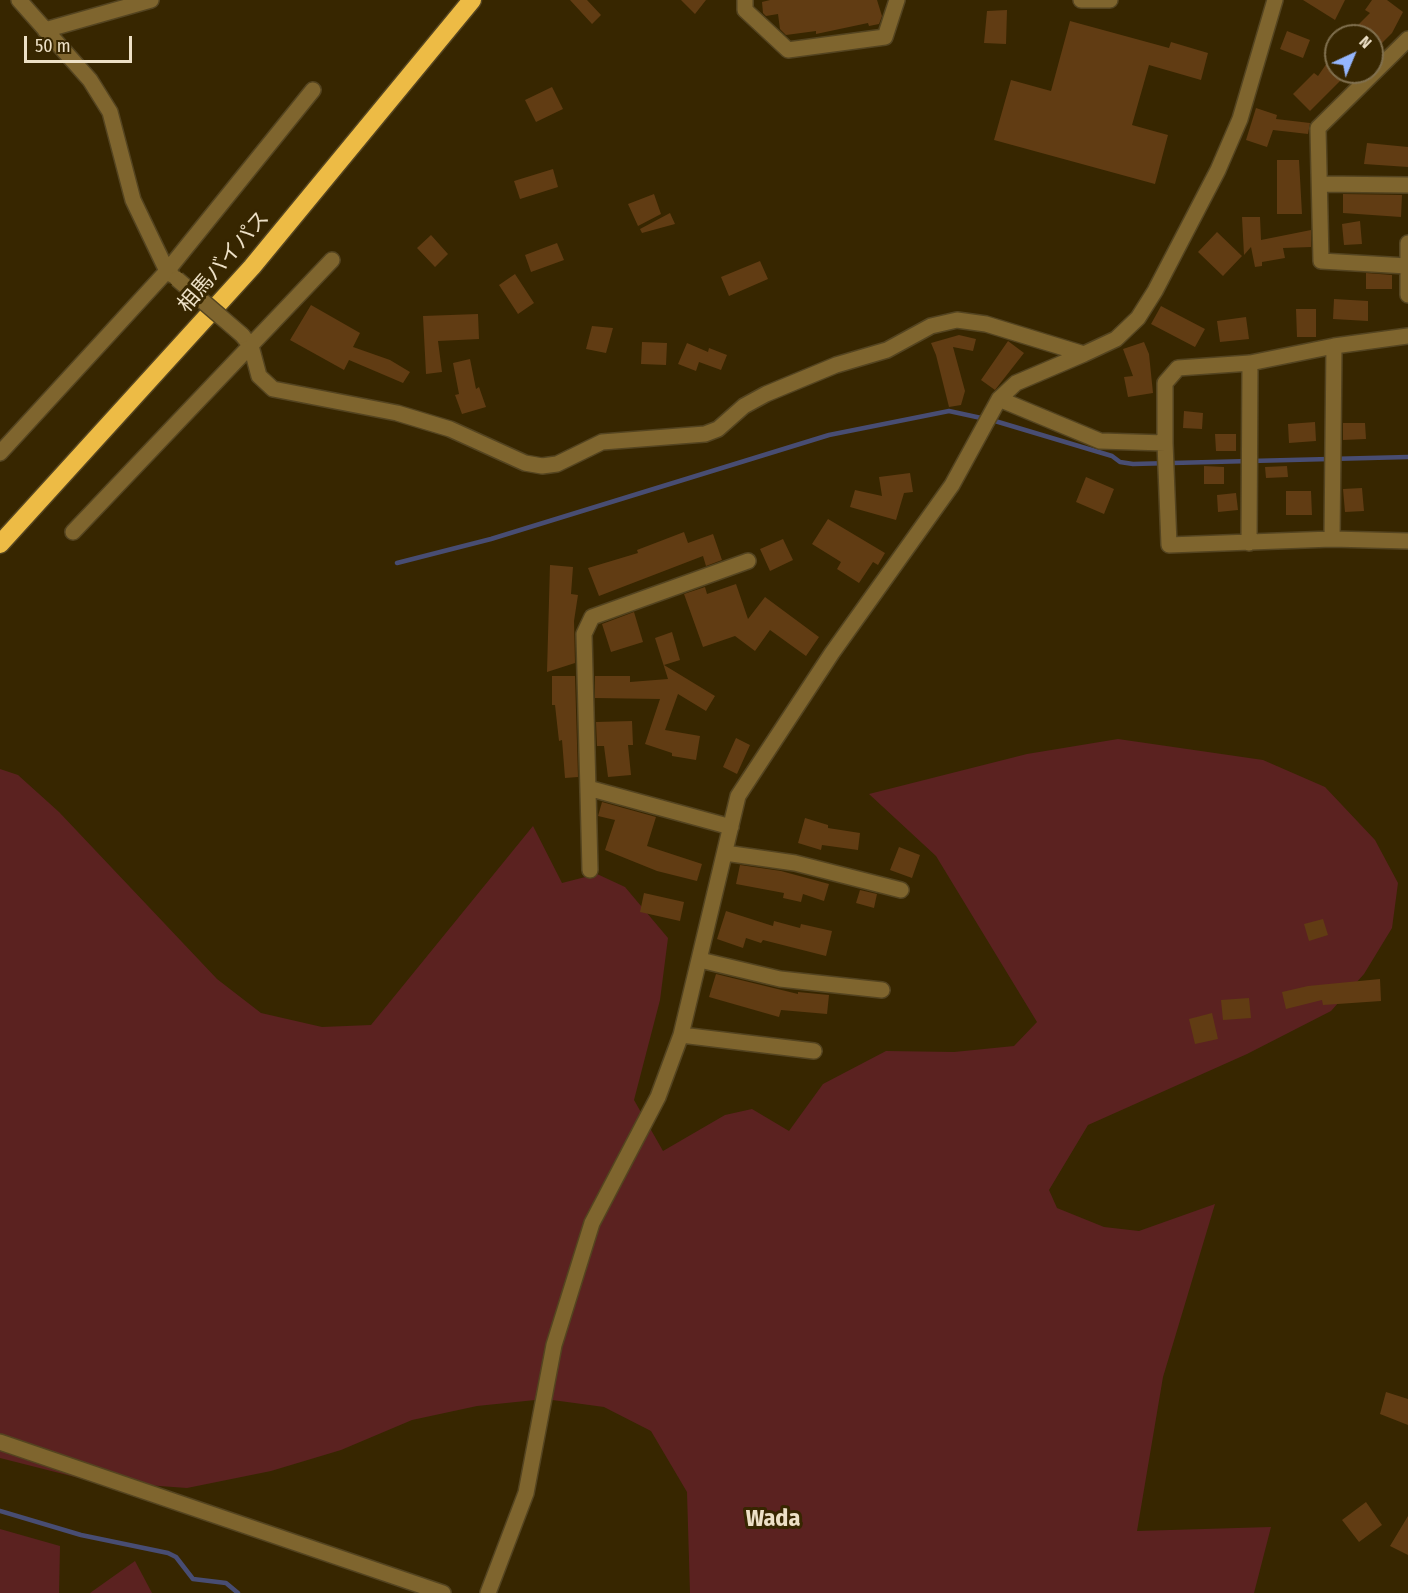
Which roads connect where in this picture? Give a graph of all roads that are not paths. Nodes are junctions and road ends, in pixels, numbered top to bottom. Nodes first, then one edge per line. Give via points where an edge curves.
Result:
1 (19, 0) edge
2 (151, 0) edge
3 (472, 0) edge
4 (745, 0) edge
5 (897, 0) edge
6 (1081, 0) edge
7 (1110, 0) edge
8 (1275, 0) edge
9 (45, 30) junction
10 (1408, 39) edge
11 (313, 90) dead end
12 (1321, 184) junction
13 (1408, 185) edge
14 (1408, 243) edge
15 (332, 260) dead end
16 (1407, 266) edge
17 (172, 275) junction
18 (1408, 295) edge
19 (1408, 336) edge
20 (246, 340) junction
21 (1334, 346) junction
22 (1084, 354) junction
23 (1250, 363) junction
24 (999, 399) junction
25 (1165, 443) junction
26 (1, 450) edge
27 (73, 532) dead end
28 (1332, 539) junction
29 (1408, 541) edge
30 (1249, 543) junction
31 (0, 544) edge
32 (748, 561) dead end
33 (588, 788) junction
34 (731, 826) junction
35 (725, 853) junction
36 (590, 870) dead end
37 (902, 890) dead end
38 (700, 960) junction
39 (882, 990) dead end
40 (681, 1035) junction
41 (814, 1051) dead end
42 (0, 1442) edge
43 (443, 1593) edge
44 (488, 1593) edge

1 - 9 street
2 - 9 street
3 - 31 highway, 相馬バイパス via 252,267
4 - 5 street via 746,10 788,50 885,38
6 - 7 street
8 - 22 street via 1240,119 1155,291 1138,318 1116,339
9 - 17 street via 90,80 110,112 133,200
10 - 12 street via 1318,128
11 - 17 street
12 - 13 street
12 - 16 street via 1321,261
14 - 16 street
15 - 20 street
16 - 18 street
17 - 20 street, bridge
17 - 26 street
19 - 21 street
20 - 22 street via 259,376 273,389 397,413 450,429 525,463 542,466 557,464 602,441 711,432 766,394 836,365 887,350 931,326 957,320 986,324
20 - 27 street
21 - 23 street
21 - 28 street
22 - 24 street via 1016,383
23 - 25 street via 1178,368 1165,383
23 - 30 street
24 - 25 street via 1100,441
24 - 34 street via 952,485 832,653 738,796
25 - 30 street via 1169,545
28 - 29 street
28 - 30 street
32 - 33 street via 592,617 584,634
33 - 34 street
33 - 36 street
34 - 35 street
35 - 37 street via 795,863
35 - 38 street
38 - 39 street via 780,980
38 - 40 street
40 - 41 street
40 - 44 street via 658,1097 592,1223 554,1345 526,1493
42 - 43 street

